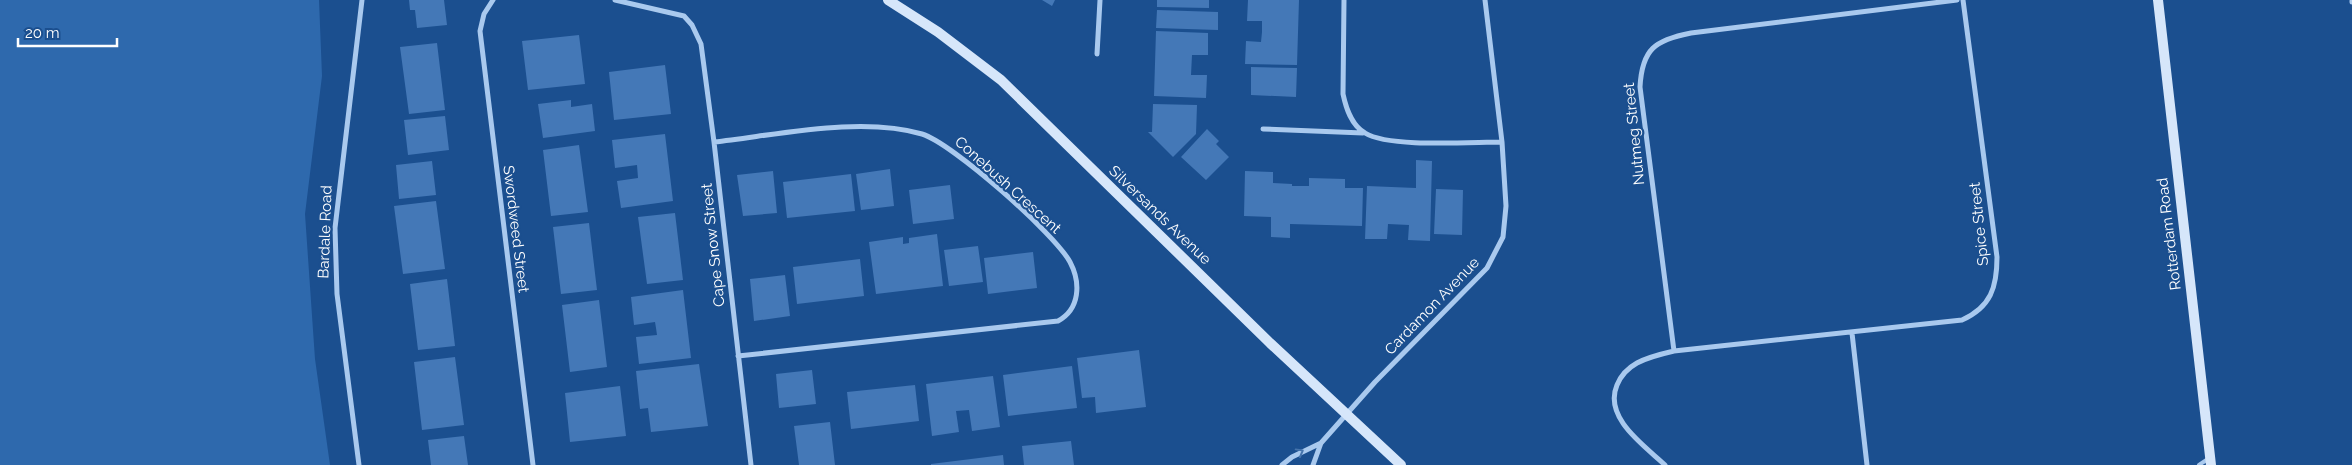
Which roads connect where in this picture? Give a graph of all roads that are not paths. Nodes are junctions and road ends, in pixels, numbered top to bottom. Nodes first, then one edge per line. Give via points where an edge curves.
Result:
1 (362, 0) edge
2 (493, 0) edge
3 (615, 0) edge
4 (888, 0) edge
5 (1100, 0) edge
6 (1344, 0) edge
7 (1485, 0) edge
8 (1957, 0) edge
9 (1963, 0) edge
10 (2158, 0) edge
11 (1097, 54) dead end
12 (1263, 129) dead end
13 (1363, 133) junction
14 (714, 142) junction
15 (1502, 142) junction
16 (1852, 333) junction
17 (1674, 351) junction
18 (738, 356) junction
19 (1347, 413) junction
20 (1321, 443) junction
21 (2210, 461) edge
22 (358, 465) edge
23 (533, 465) edge
24 (751, 465) edge
25 (1282, 465) edge
26 (1312, 465) edge
27 (1401, 465) edge
28 (1665, 465) edge
29 (1867, 465) edge
30 (2199, 465) edge

1 - 22 street, Bardale Road via 335,228 337,294
2 - 23 street, Swordweed Street via 484,14 480,31
3 - 14 street, Cape Snow Street via 677,13 692,25 701,44
4 - 19 street, Silversands Avenue via 938,32 1001,80 1270,343
5 - 11 street
6 - 13 street via 1343,94 1346,109
7 - 15 street, Cardamon Avenue
8 - 17 street, Nutmeg Street via 1691,33 1659,43 1646,54 1640,87
9 - 16 street, Spice Street via 1995,244 1996,281 1984,306 1962,320
10 - 21 street, Rotterdam Road
12 - 13 street
13 - 15 street via 1390,141
14 - 18 street, Cape Snow Street
14 - 18 street, Conebush Crescent via 872,126 923,134 964,159 1042,229 1069,260 1077,289 1072,308 1058,321
15 - 19 street, Cardamon Avenue via 1506,224 1493,259
16 - 17 street, Spice Street
16 - 29 street
17 - 28 street, Spice Street via 1629,368 1614,393 1616,410 1623,422
18 - 24 street, Cape Snow Street
19 - 20 street, Cardamon Avenue
19 - 27 street, Silversands Avenue
25 -> 20 street via 1292,456
20 - 26 street
21 - 30 lane

